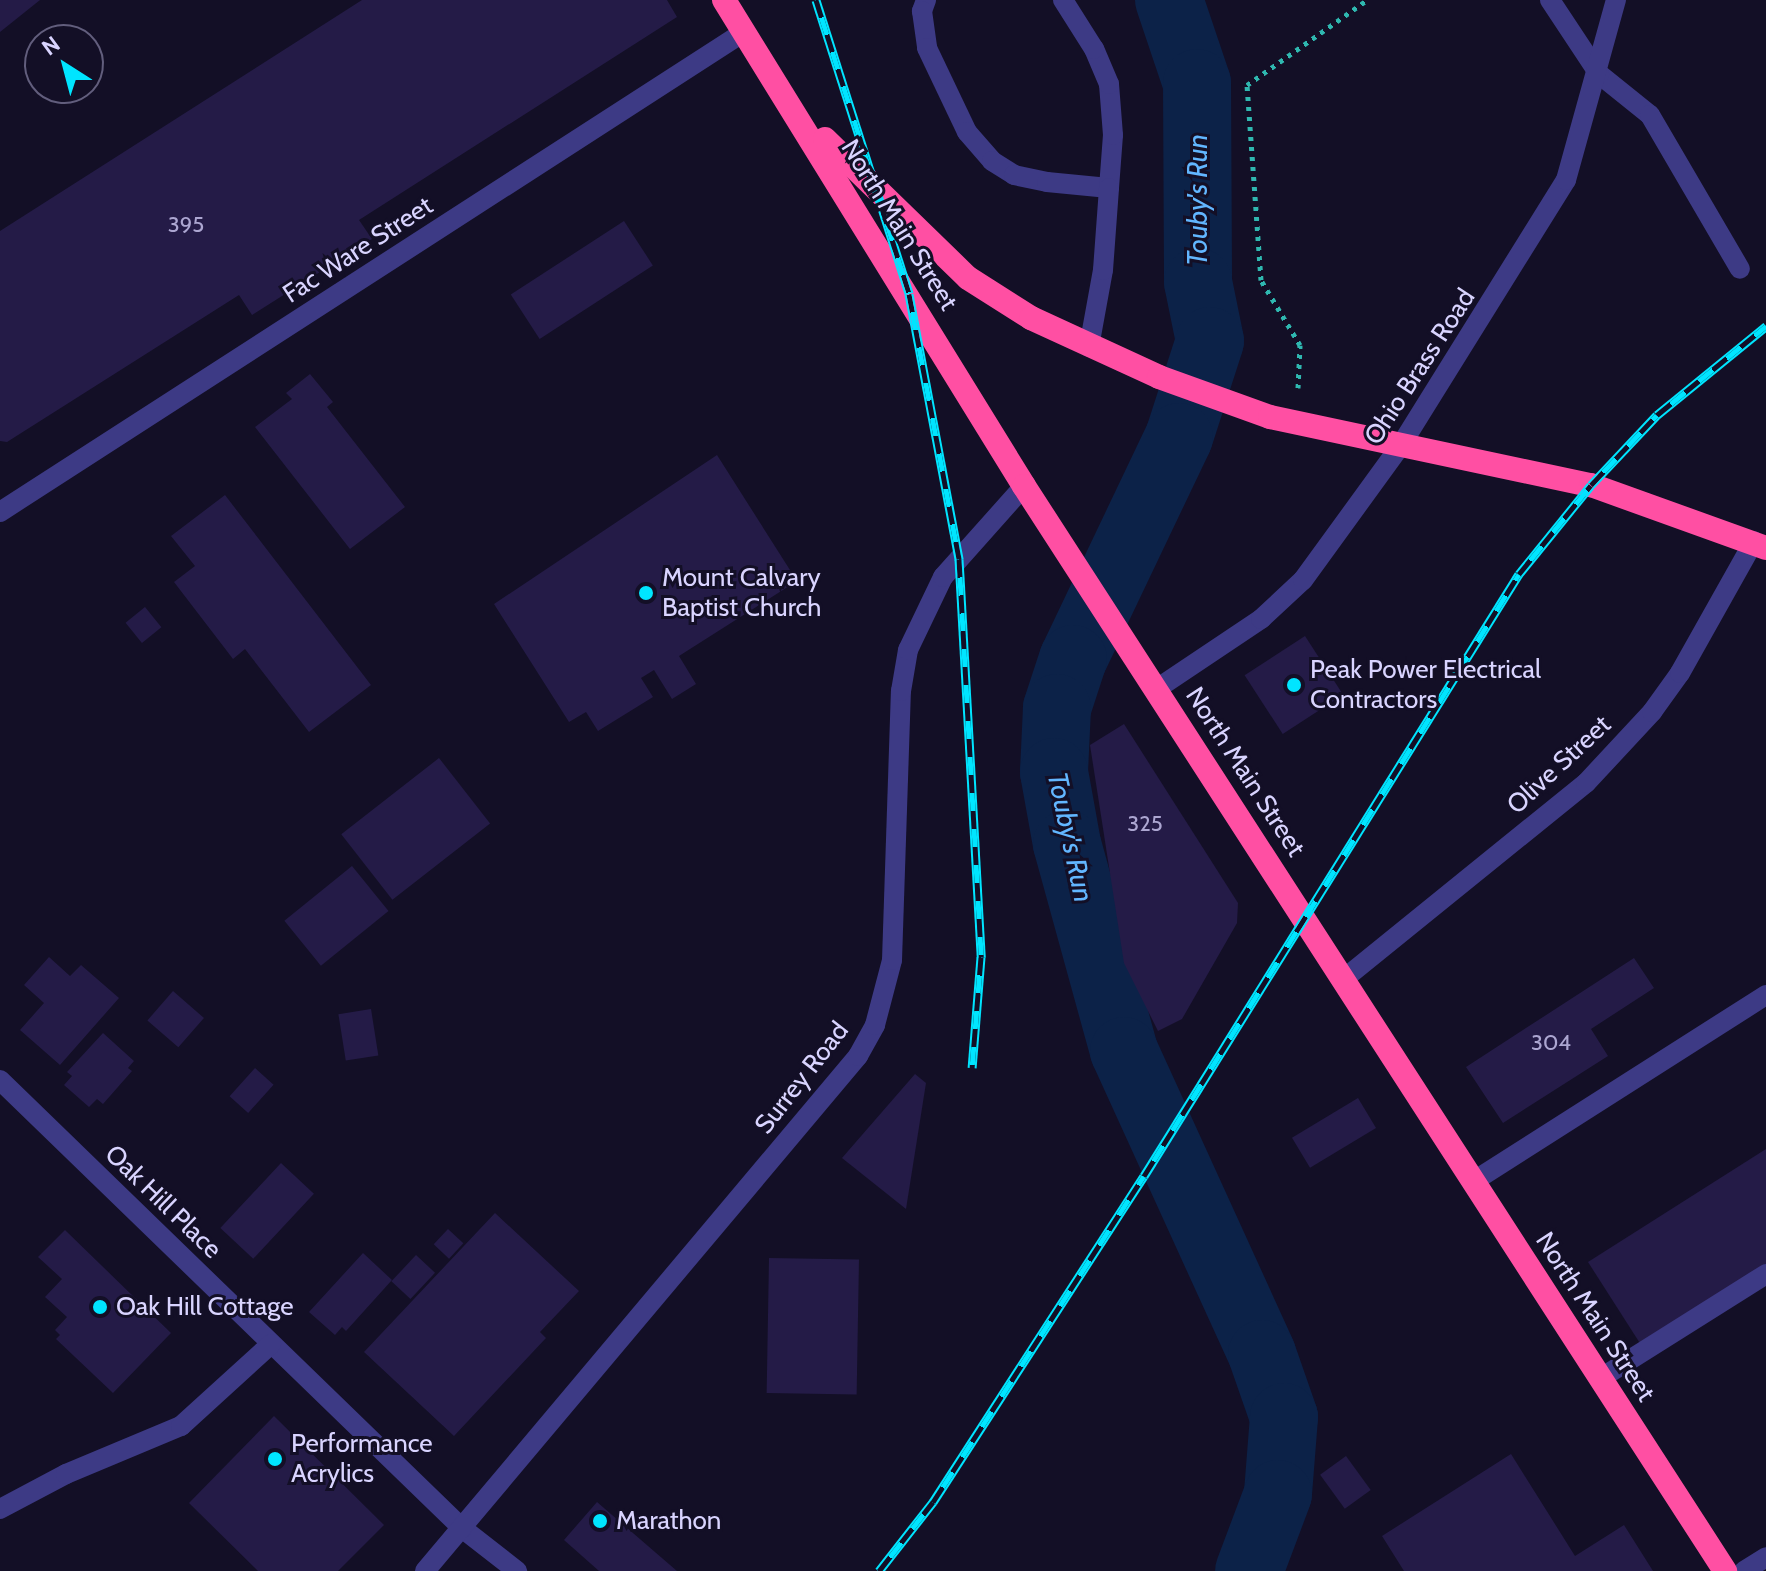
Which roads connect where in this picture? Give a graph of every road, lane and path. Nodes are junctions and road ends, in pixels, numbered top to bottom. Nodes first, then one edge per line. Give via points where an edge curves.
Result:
1 (724, 0) edge
2 (926, 0) edge
3 (1063, 0) edge
4 (1367, 0) edge
5 (1550, 0) edge
6 (1616, 0) edge
7 (744, 32) junction
8 (1599, 74) junction
9 (788, 100) junction
10 (1109, 188) junction
11 (1740, 269) dead end
12 (1089, 347) junction
13 (1298, 388) dead end
14 (1401, 445) junction
15 (1024, 486) junction
16 (0, 512) edge
17 (1760, 544) edge
18 (1158, 688) junction
19 (1345, 978) junction
20 (1766, 995) edge
21 (0, 1080) edge
22 (1474, 1181) junction
23 (1766, 1274) edge
24 (271, 1344) junction
25 (1601, 1378) junction
26 (0, 1509) edge
27 (462, 1528) junction
28 (1766, 1557) edge
29 (425, 1571) edge
30 (517, 1571) edge
31 (1725, 1571) edge
32 (1744, 1571) edge

1 - 7 highway, North Main Street
2 - 10 street via 922,11 927,48 967,132 992,161 1014,175
3 - 10 street via 1109,84
4 - 13 path via 1247,85 1261,280 1300,345
5 - 8 street
6 - 8 street, Ohio Brass Road
7 - 9 highway, North Main Street
7 - 16 street, Fac Ware Street
8 - 11 street via 1650,115
8 - 14 street, Ohio Brass Road via 1566,180 1547,217
9 - 12 highway via 890,207 968,278
9 - 15 highway, North Main Street
10 - 12 street via 1103,270
12 - 14 highway via 1270,417
14 - 17 highway via 1591,485
14 - 18 street, Ohio Brass Road via 1303,580 1261,619
15 - 18 highway, North Main Street
15 - 27 street, Surrey Road via 943,577 908,650 901,691 892,960 875,1025 858,1056
17 - 19 street, Olive Street via 1652,712 1586,783
18 - 19 highway, North Main Street
19 - 22 highway, North Main Street
20 - 22 street
21 - 24 street, Oak Hill Place
22 - 25 highway, North Main Street
23 - 25 street
24 - 26 street via 181,1426 66,1474
24 - 27 street, Oak Hill Place
25 - 31 highway, North Main Street
27 - 29 street, Surrey Road
27 - 30 street, Oak Hill Place
28 - 32 street

